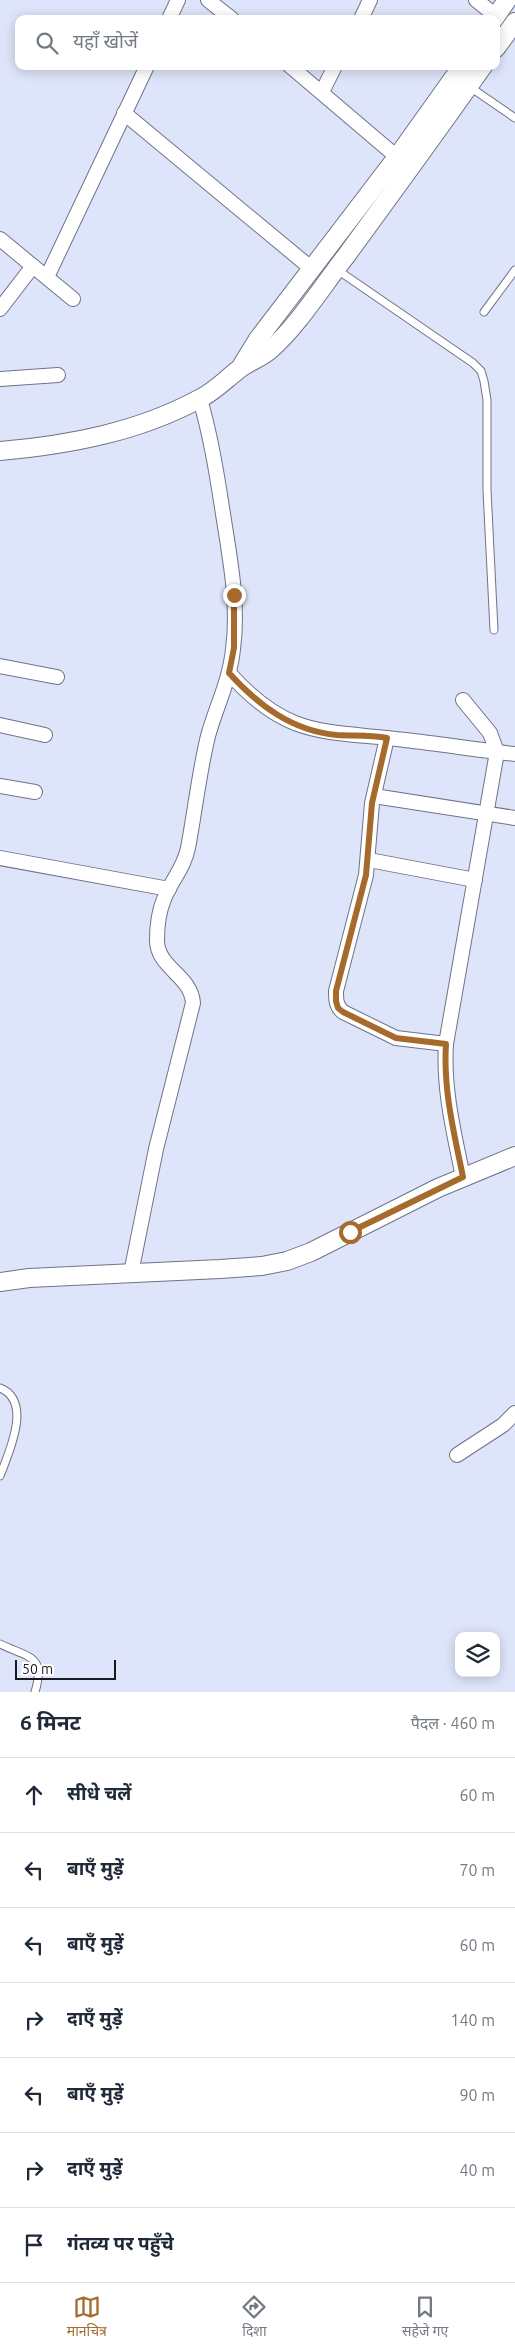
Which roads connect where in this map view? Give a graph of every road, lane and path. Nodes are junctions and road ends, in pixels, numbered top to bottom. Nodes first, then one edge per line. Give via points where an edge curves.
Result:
1 (178, 0) edge
2 (208, 0) edge
3 (370, 0) edge
4 (476, 0) edge
5 (507, 0) edge
6 (172, 15) edge
7 (227, 15) edge
8 (362, 15) edge
9 (493, 15) edge
10 (496, 15) edge
11 (515, 22) edge
12 (500, 43) edge
13 (145, 70) edge
14 (295, 70) edge
15 (333, 70) edge
16 (475, 70) edge
17 (462, 76) edge
18 (322, 92) junction
19 (124, 113) junction
20 (515, 118) edge
21 (397, 156) junction
22 (0, 239) edge
23 (33, 266) junction
24 (312, 269) junction
25 (336, 269) junction
26 (515, 270) edge
27 (47, 277) junction
28 (73, 299) dead end
29 (0, 309) edge
30 (484, 312) dead end
31 (239, 369) junction
32 (58, 375) dead end
33 (0, 379) edge
34 (200, 399) junction
35 (0, 451) edge
36 (494, 630) dead end
37 (0, 666) edge
38 (229, 673) junction
39 (57, 677) dead end
40 (462, 700) dead end
41 (0, 725) edge
42 (45, 735) dead end
43 (387, 738) junction
44 (496, 752) junction
45 (515, 754) edge
46 (0, 786) edge
47 (35, 792) dead end
48 (374, 796) junction
49 (487, 814) junction
50 (515, 818) edge
51 (0, 858) edge
52 (369, 860) junction
53 (475, 880) junction
54 (169, 889) junction
55 (446, 1044) junction
56 (515, 1156) edge
57 (463, 1177) junction
58 (131, 1273) junction
59 (0, 1282) edge
60 (0, 1388) edge
61 (515, 1413) edge
62 (457, 1455) dead end
63 (0, 1476) edge
64 (0, 1644) edge
65 (35, 1692) edge

1 - 6 street
2 - 7 street
3 - 8 street
4 - 9 street
5 - 10 street
11 - 12 street
13 - 19 street
14 - 18 street
15 - 18 street
16 - 17 street
17 - 20 lane
17 - 21 street
17 - 25 street
18 - 21 street
19 - 24 street
19 - 27 street
21 - 24 street
22 - 23 street
23 - 27 street
23 - 29 street
24 - 31 street
25 - 31 street via 270,351
25 - 36 lane via 473,362 481,371 487,400 487,490
26 - 30 lane
27 - 28 street
31 - 34 street
32 - 33 street
34 - 35 street via 122,431 40,448
34 - 38 street via 210,433 232,564 234,648
37 - 39 street
38 - 43 street via 260,704 296,724 324,733
38 - 54 street via 208,738 185,861
40 - 44 street via 490,733
41 - 42 street
43 - 44 street
43 - 48 street
44 - 45 street
44 - 49 street
46 - 47 street
48 - 49 street
48 - 52 street
49 - 50 street
49 - 53 street
51 - 54 street
52 - 53 street
52 - 55 street via 336,991 338,1008 396,1038
53 - 55 street
54 - 58 street via 163,900 157,929 159,953 186,982 193,1003 156,1149
55 - 57 street via 444,1070
56 - 57 street
57 - 58 street via 287,1261 262,1266
58 - 59 street
60 - 63 lane via 12,1395 18,1415
61 - 62 street
64 - 65 lane via 38,1665 40,1675

